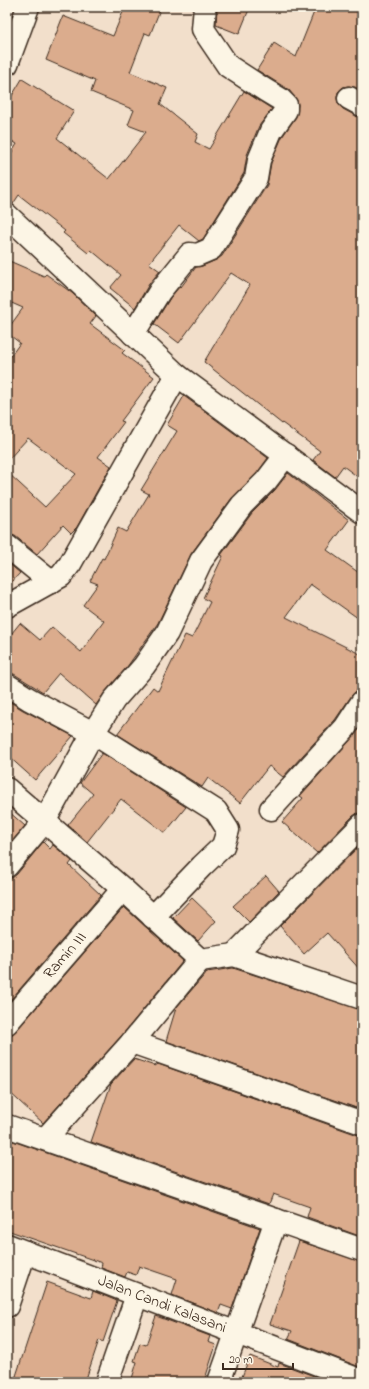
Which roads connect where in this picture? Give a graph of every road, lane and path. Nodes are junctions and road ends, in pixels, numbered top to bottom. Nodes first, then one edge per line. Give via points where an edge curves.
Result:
1 (28, 7) edge
2 (205, 7) edge
3 (7, 64) edge
4 (7, 215) edge
5 (133, 334) junction
6 (177, 375) junction
7 (286, 455) junction
8 (362, 512) edge
9 (7, 546) edge
10 (51, 582) junction
11 (7, 606) edge
12 (7, 685) edge
13 (362, 702) edge
14 (93, 733) junction
15 (7, 789) edge
16 (271, 809) dead end
17 (44, 822) junction
18 (362, 825) edge
19 (7, 866) edge
20 (123, 889) junction
21 (154, 917) junction
22 (234, 955) junction
23 (200, 960) junction
24 (357, 990) edge
25 (7, 1023) edge
26 (132, 1042) junction
27 (362, 1123) edge
28 (7, 1126) edge
29 (45, 1140) junction
30 (276, 1220) junction
31 (16, 1248) edge
32 (362, 1250) edge
33 (137, 1294) junction
34 (7, 1306) edge
35 (236, 1333) junction
36 (362, 1381) edge
37 (107, 1382) edge
38 (219, 1382) edge

1 - 3 street
2 - 5 street via 203,29 228,66 280,99 286,105 286,110 258,160 256,178 211,249 197,255 190,254 160,291
4 - 5 street
5 - 6 street
6 - 7 street
6 - 10 street via 70,564 61,576
7 - 8 street
7 - 14 street via 266,481 242,504 201,561 167,633 144,666 114,700
9 - 10 street
10 - 11 street
12 - 14 street
13 - 16 street via 345,728
14 - 17 street
14 - 21 street via 216,811 228,830 223,846
15 - 17 street
17 - 19 street
17 - 20 street
18 - 22 street
20 - 21 street
20 - 25 street, Ramin III
21 - 23 street
22 - 23 street
22 - 24 street
23 - 26 street
26 - 27 street
26 - 29 street
28 - 29 street
29 - 30 street
30 - 32 street
30 - 35 street
31 - 33 street, Jalan Candi Kalasani
31 - 34 street
33 - 35 street, Jalan Candi Kalasani
33 - 37 street
35 - 36 street, Jalan Candi Kalasani
35 - 38 street

